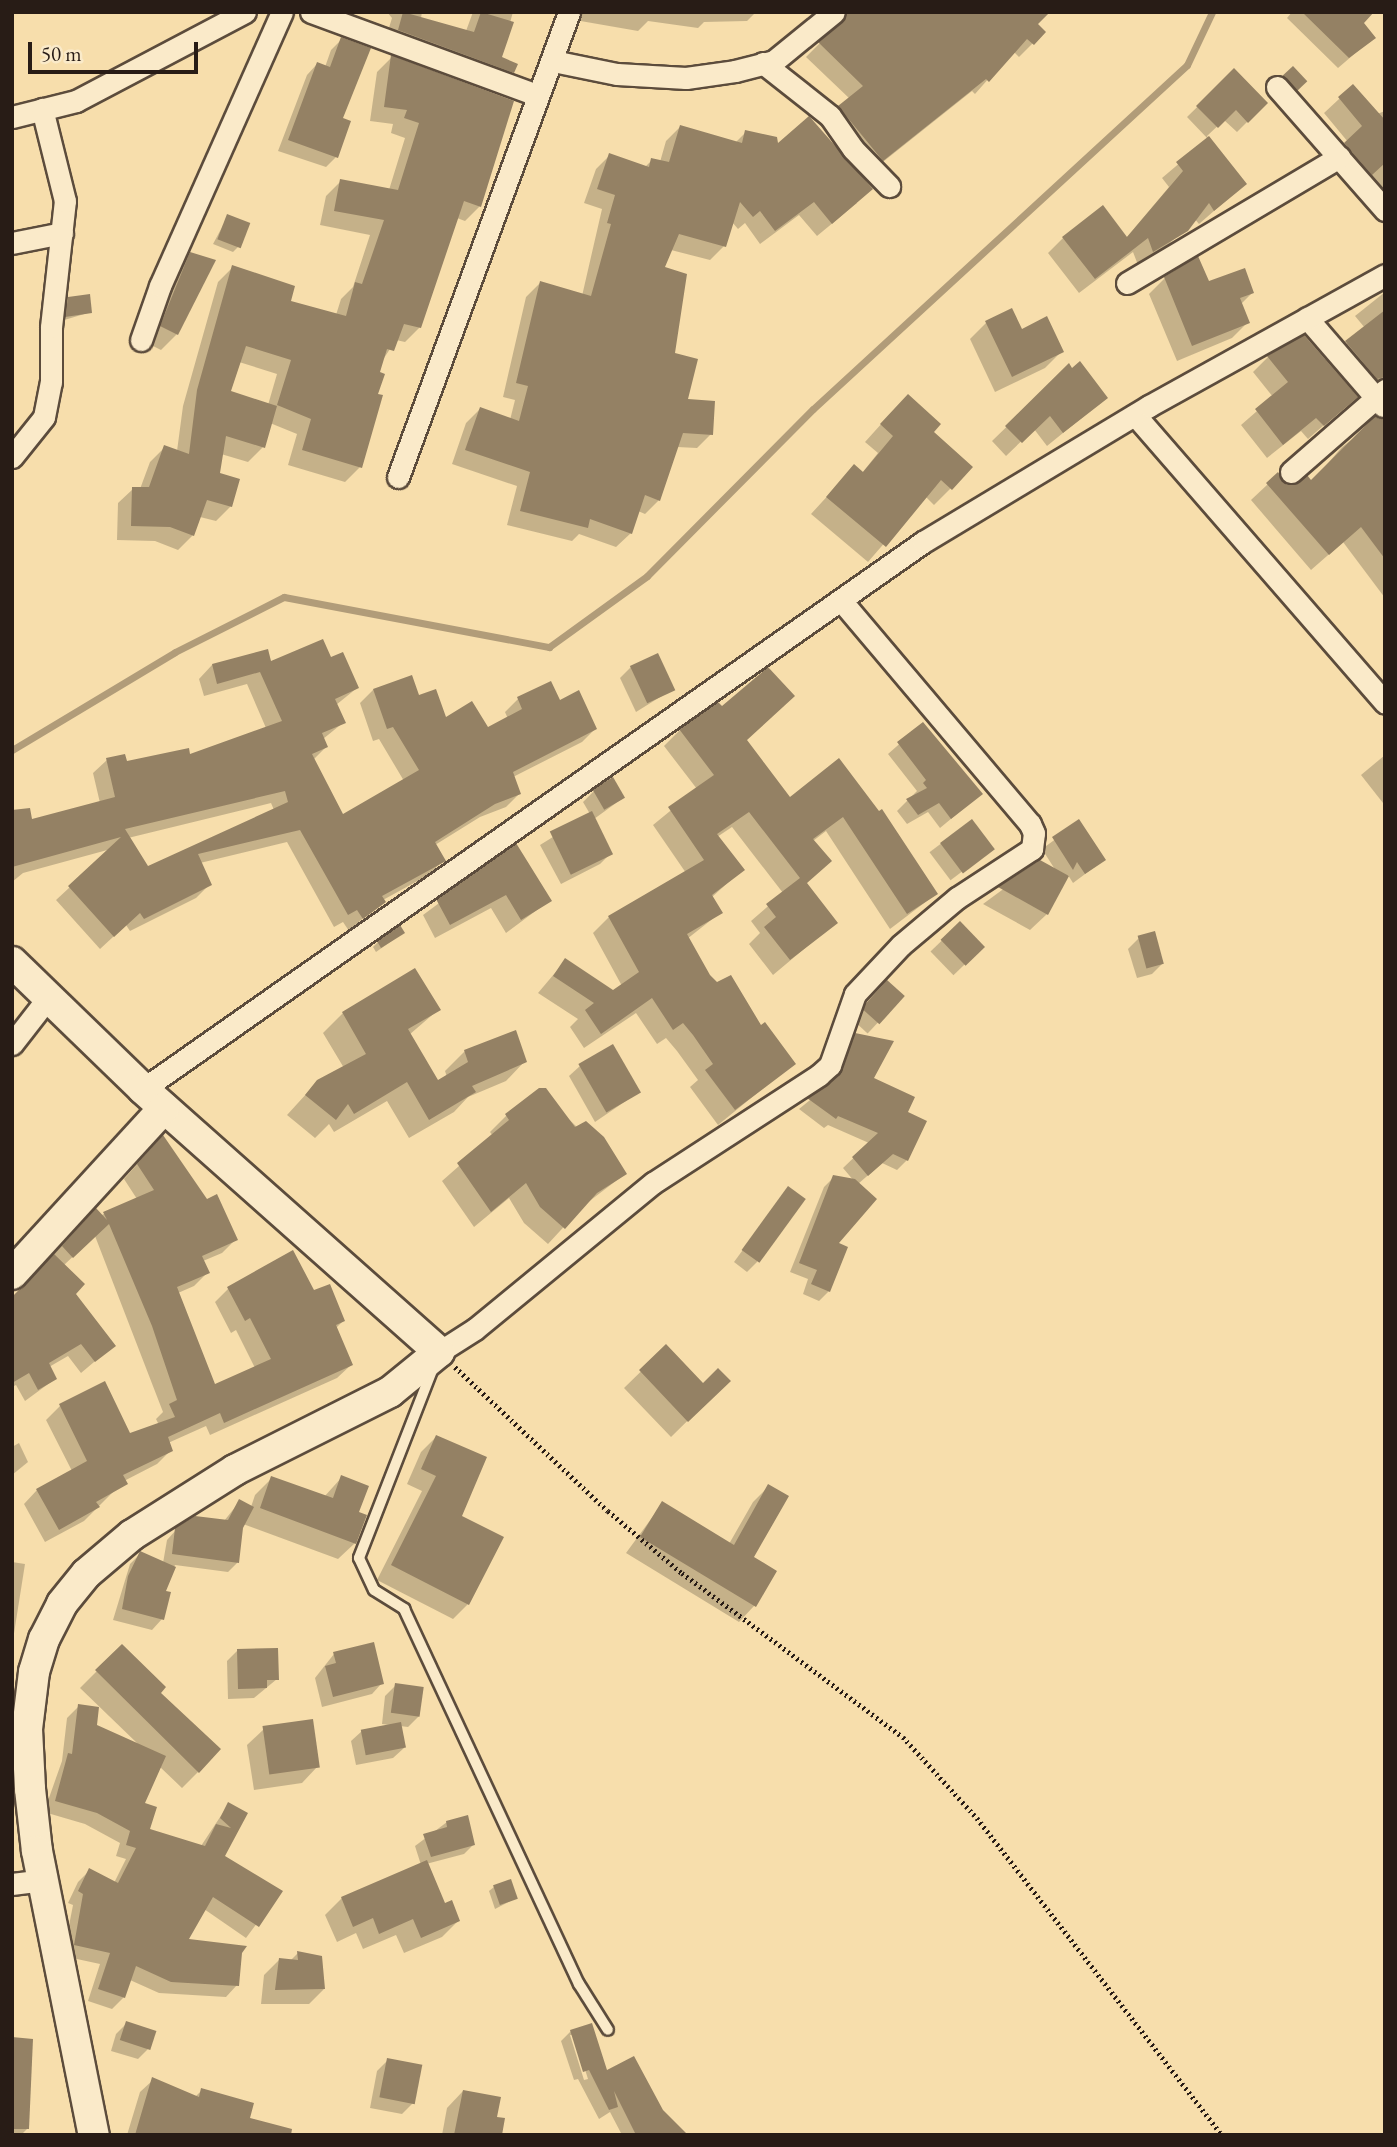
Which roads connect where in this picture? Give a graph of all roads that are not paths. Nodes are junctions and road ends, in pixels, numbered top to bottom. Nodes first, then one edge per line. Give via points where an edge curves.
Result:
1 (245, 12) edge
2 (282, 12) edge
3 (312, 12) edge
4 (569, 12) edge
5 (834, 12) edge
6 (553, 61) junction
7 (763, 63) junction
8 (1277, 87) dead end
9 (537, 95) junction
10 (42, 109) junction
11 (12, 117) edge
12 (1339, 157) junction
13 (889, 186) dead end
14 (1385, 210) edge
15 (62, 233) junction
16 (12, 243) edge
17 (1385, 275) edge
18 (1127, 283) dead end
19 (1307, 318) junction
20 (141, 340) dead end
21 (1382, 399) edge
22 (1135, 415) junction
23 (12, 457) edge
24 (1291, 472) dead end
25 (398, 477) dead end
26 (841, 600) junction
27 (1385, 703) edge
28 (12, 962) edge
29 (47, 999) junction
30 (12, 1044) edge
31 (153, 1099) junction
32 (12, 1274) edge
33 (439, 1352) junction
34 (43, 1880) junction
35 (12, 1884) edge
36 (608, 2030) dead end
37 (94, 2135) edge

1 - 10 street via 76,100
2 - 20 street via 160,286
3 - 9 street
4 - 6 street
5 - 7 street via 774,61
6 - 7 street via 617,74 686,78
6 - 9 street
7 - 13 street via 830,116 853,149
8 - 12 street
9 - 25 street
10 - 11 street
10 - 15 street via 61,172 65,201
12 - 14 street
12 - 18 street
15 - 16 street
15 - 23 street via 44,417
17 - 19 street
19 - 21 street
19 - 22 street
21 - 24 street
22 - 26 street via 923,542
22 - 27 street
26 - 31 street
26 - 33 street via 1030,824 1032,849 911,937 855,994 830,1065 819,1075 653,1182 475,1329
28 - 29 main road
29 - 30 street
29 - 31 main road
31 - 32 main road
31 - 33 main road
33 - 34 main road via 390,1392 235,1469 132,1535 86,1574 62,1604 34,1672 27,1728
33 - 36 lane via 359,1558 374,1590 404,1609 579,1984
34 - 35 street
34 - 37 main road

